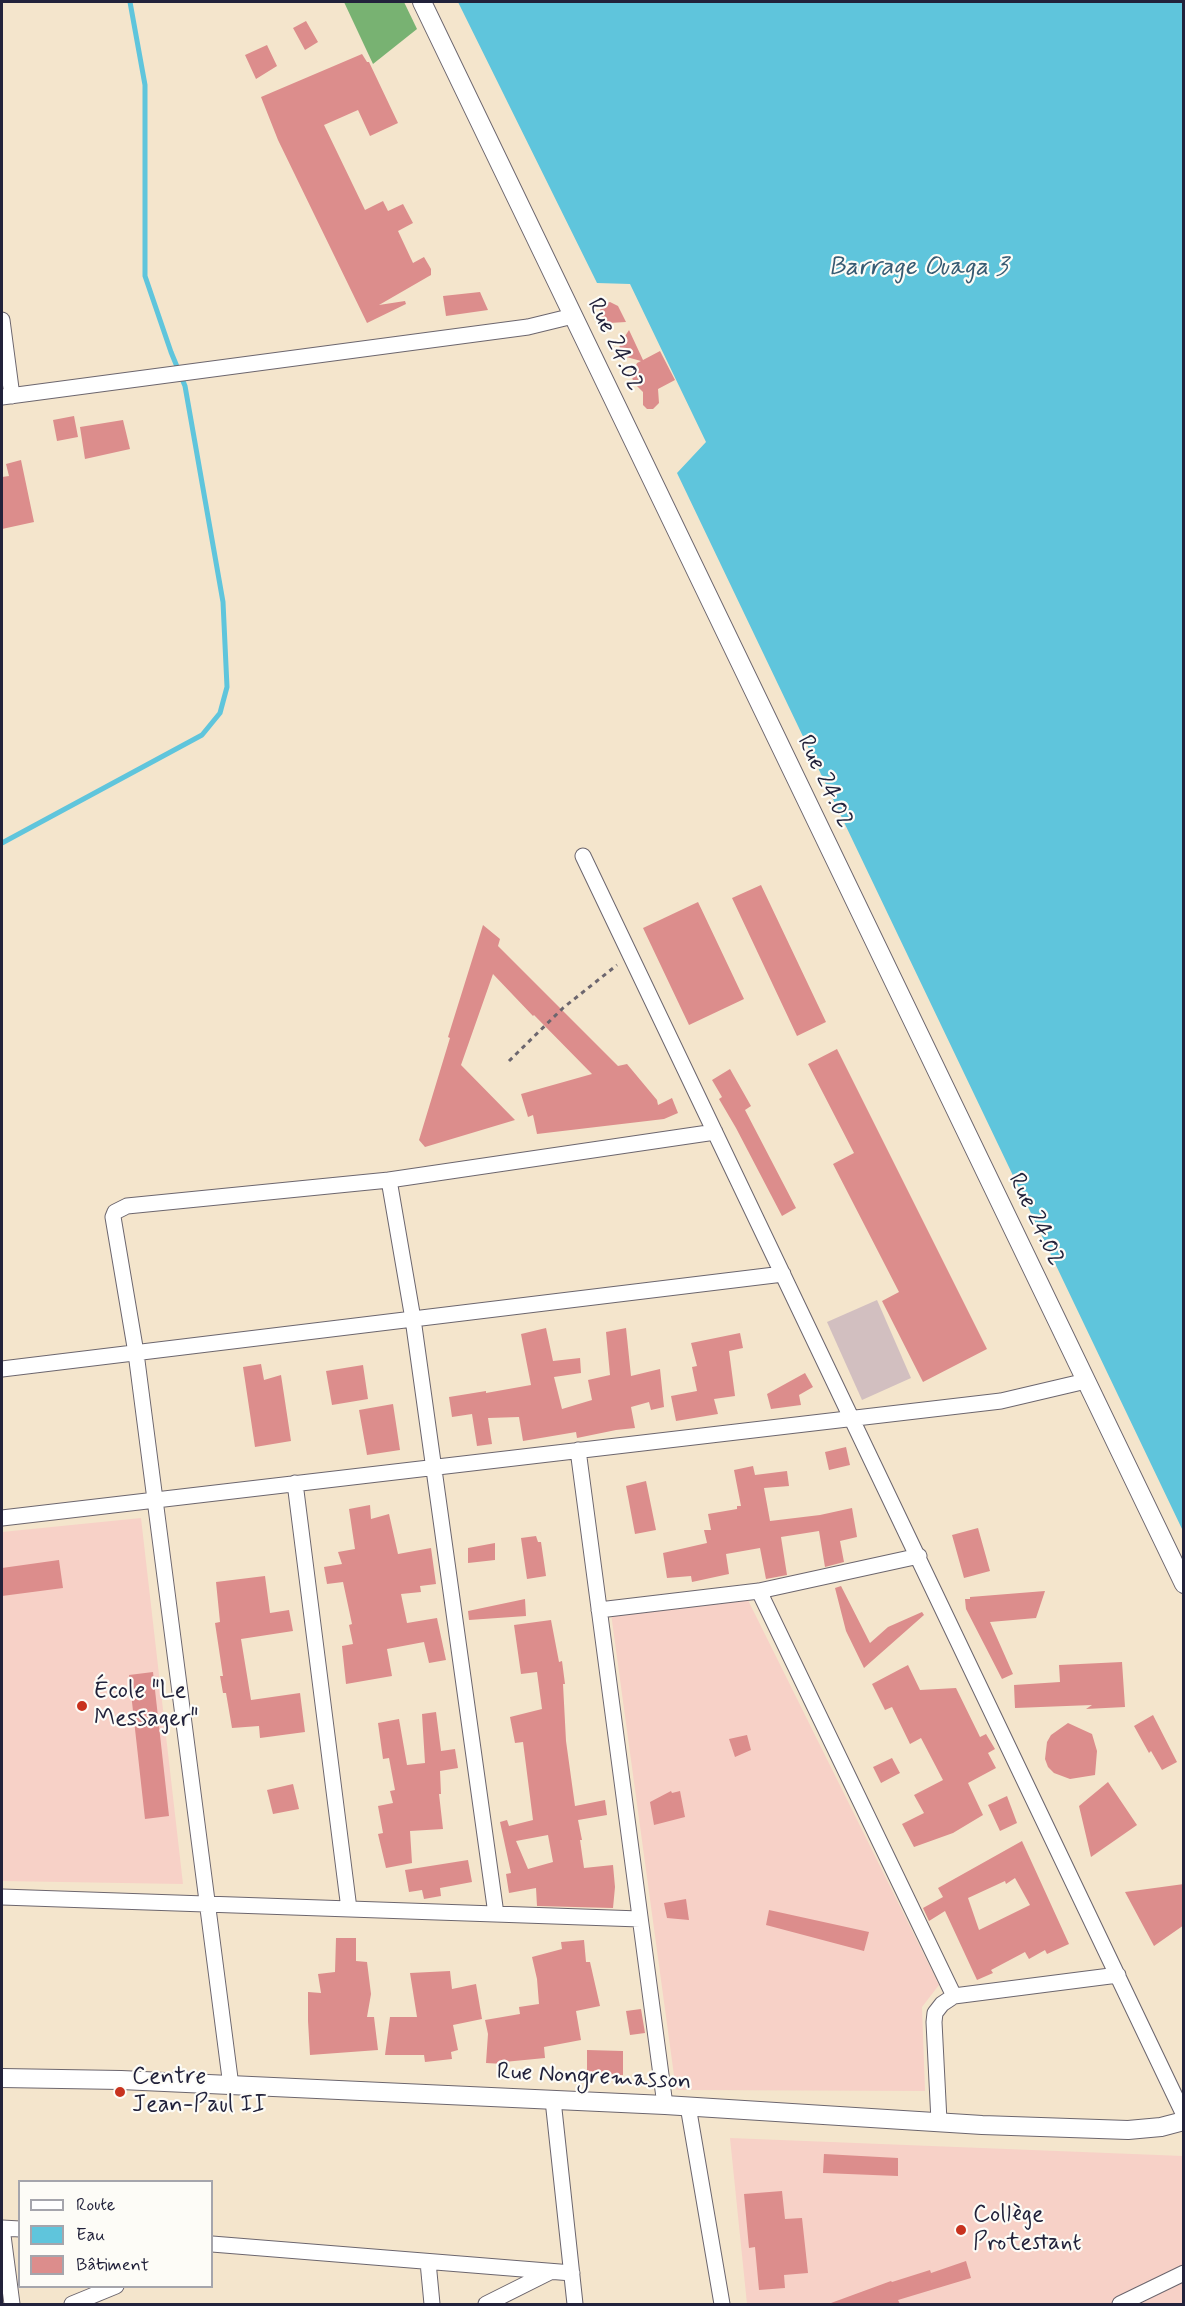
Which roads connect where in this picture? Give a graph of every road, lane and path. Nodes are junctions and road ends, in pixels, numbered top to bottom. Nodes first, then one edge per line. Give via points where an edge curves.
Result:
1 (422, 2) edge
2 (573, 316) junction
3 (2, 320) edge
4 (7, 396) edge
5 (583, 856) dead end
6 (631, 956) junction
7 (509, 1061) dead end
8 (715, 1131) junction
9 (389, 1180) junction
10 (783, 1274) junction
11 (413, 1319) junction
12 (136, 1353) junction
13 (2, 1370) edge
14 (1086, 1382) junction
15 (852, 1418) junction
16 (578, 1450) junction
17 (433, 1467) junction
18 (295, 1483) junction
19 (155, 1500) junction
20 (2, 1518) edge
21 (919, 1556) junction
22 (1184, 1584) edge
23 (759, 1591) junction
24 (599, 1610) junction
25 (2, 1897) edge
26 (208, 1904) junction
27 (349, 1909) junction
28 (496, 1914) junction
29 (640, 1919) junction
30 (1118, 1975) junction
31 (954, 1996) junction
32 (2, 2078) edge
33 (231, 2086) junction
34 (553, 2100) junction
35 (665, 2105) junction
36 (688, 2106) junction
37 (1184, 2115) edge
38 (939, 2121) junction
39 (1184, 2121) edge
40 (2, 2228) edge
41 (18, 2229) edge
42 (213, 2245) edge
43 (428, 2262) junction
44 (550, 2271) junction
45 (572, 2273) junction
46 (1184, 2273) edge
47 (111, 2288) edge
48 (12, 2304) edge
49 (72, 2304) edge
50 (432, 2304) edge
51 (486, 2304) edge
52 (575, 2304) edge
53 (722, 2304) edge
54 (1120, 2304) edge

1 - 2 street, Rue 24.02
2 - 4 street via 528,327
2 - 14 street, Rue 24.02
3 - 4 street
5 - 6 street
6 - 7 path via 563,1008
6 - 8 street
8 - 9 street
8 - 10 street
9 - 11 street
9 - 12 street via 118,1209 113,1217
10 - 11 street
10 - 15 street
11 - 12 street
11 - 17 street
12 - 13 street
12 - 19 street
14 - 15 street via 1001,1401
14 - 22 street, Rue 24.02
15 - 16 street
15 - 21 street
16 - 17 street
16 - 24 street
17 - 18 street
17 - 28 street
18 - 19 street
18 - 27 street
19 - 20 street
19 - 26 street
21 - 23 street
21 - 30 street
23 - 24 street
23 - 31 street
24 - 29 street
25 - 26 street
26 - 27 street
26 - 33 street
27 - 28 street
28 - 29 street
29 - 35 street
30 - 31 street
30 - 37 street
31 - 38 street via 938,2008 934,2022
32 - 33 street, Rue Nongremasson
33 - 34 street, Rue Nongremasson
34 - 35 street, Rue Nongremasson
34 - 45 street
35 - 36 street, Rue Nongremasson
36 - 38 street, Rue Nongremasson
36 - 53 street
38 - 39 street, Rue Nongremasson via 1128,2130
40 - 41 street
40 - 48 street
42 - 43 street
43 - 44 street
43 - 50 street
44 - 45 street
44 - 51 street
45 - 52 street
46 - 54 street
47 - 49 street

